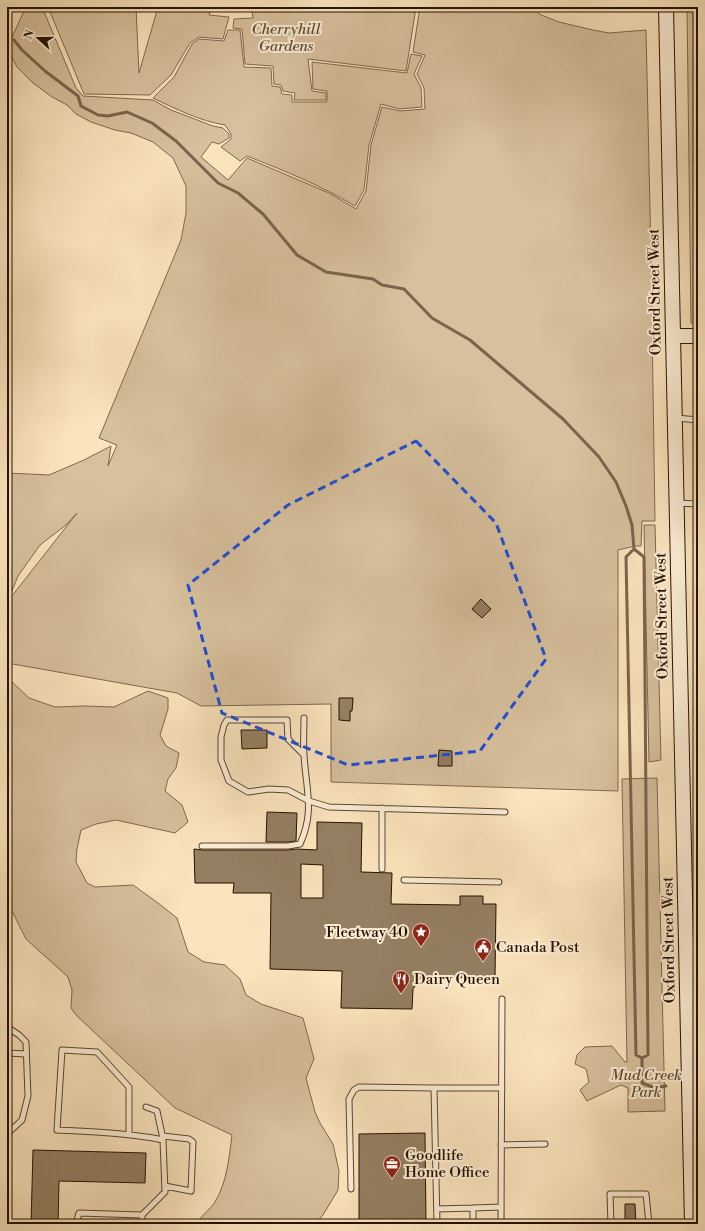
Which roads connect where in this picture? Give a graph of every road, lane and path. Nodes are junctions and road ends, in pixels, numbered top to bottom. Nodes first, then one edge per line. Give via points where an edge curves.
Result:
1 (666, 7) edge
2 (673, 336) junction
3 (698, 336) edge
4 (675, 418) junction
5 (698, 420) edge
6 (676, 503) junction
7 (698, 504) edge
8 (304, 718) dead end
9 (304, 755) junction
10 (310, 801) junction
11 (382, 808) junction
12 (505, 812) dead end
13 (202, 846) dead end
14 (382, 869) dead end
15 (404, 880) dead end
16 (499, 882) dead end
17 (502, 999) dead end
18 (7, 1026) edge
19 (7, 1053) edge
20 (26, 1054) junction
21 (434, 1088) junction
22 (502, 1088) junction
23 (146, 1107) dead end
24 (7, 1134) edge
25 (129, 1135) junction
26 (163, 1138) junction
27 (544, 1144) dead end
28 (501, 1145) junction
29 (165, 1186) junction
30 (351, 1188) dead end
31 (501, 1207) junction
32 (473, 1208) junction
33 (437, 1209) junction
34 (142, 1215) junction
35 (76, 1224) edge
36 (142, 1224) edge
37 (437, 1224) edge
38 (473, 1224) edge
39 (501, 1224) edge
40 (611, 1224) edge
41 (649, 1224) edge
42 (692, 1224) edge

1 - 2 main road, Oxford Street West
2 - 3 main road
2 - 4 main road, Oxford Street West
4 - 5 lane
4 - 6 main road, Oxford Street West
6 - 7 lane
6 - 42 main road, Oxford Street West
8 - 9 lane
9 - 10 lane
9 - 10 lane via 288,739 287,720 227,720 224,725 221,760 229,781 248,792 288,790
10 - 11 lane via 329,807
10 - 13 lane via 308,823 300,844
11 - 12 lane
11 - 14 lane
15 - 16 lane
17 - 22 lane
18 - 20 lane via 26,1042
19 - 20 lane
20 - 24 lane via 28,1096 22,1120
21 - 22 lane
21 - 30 lane via 359,1087 354,1090 349,1099
21 - 33 lane
22 - 28 lane
23 - 26 lane via 157,1111
25 - 25 lane via 57,1130 62,1050 97,1052 128,1087
25 - 26 lane
26 - 29 lane
26 - 29 lane via 189,1139 193,1142 191,1191
27 - 28 lane
28 - 31 lane
29 - 34 lane via 165,1192
31 - 32 lane
31 - 39 lane
32 - 33 lane
32 - 38 lane
33 - 37 lane
34 - 35 lane via 79,1213
34 - 36 lane
40 - 41 lane via 610,1194 646,1194

